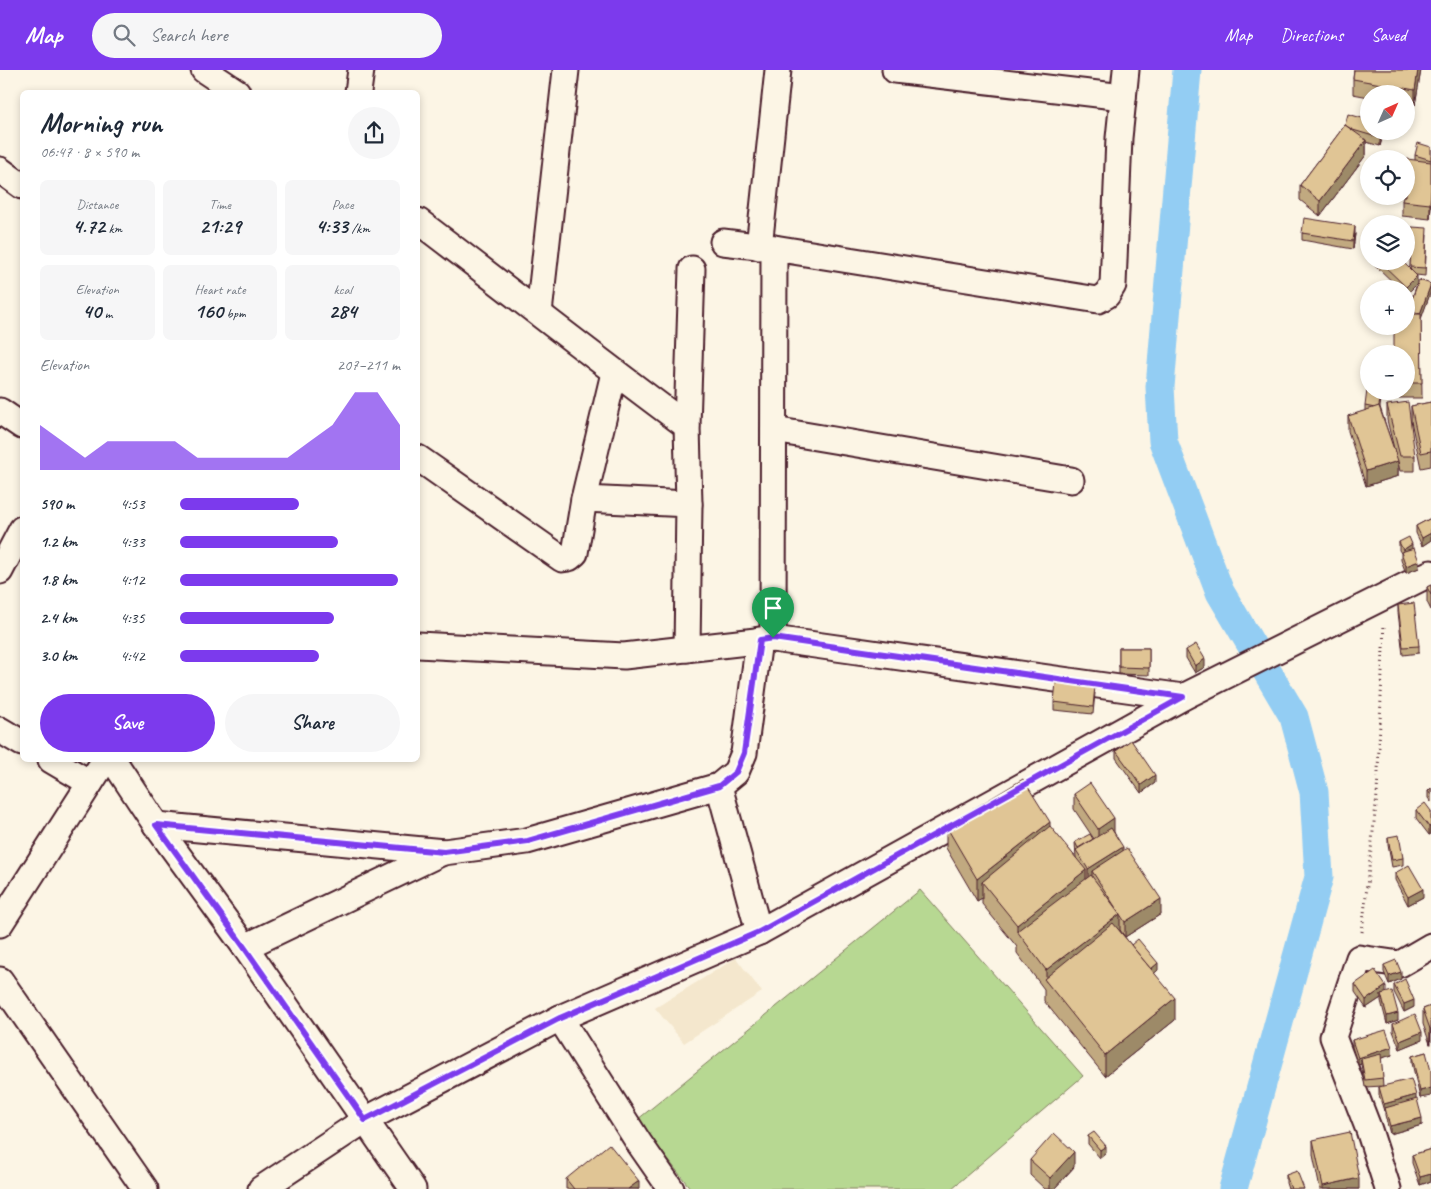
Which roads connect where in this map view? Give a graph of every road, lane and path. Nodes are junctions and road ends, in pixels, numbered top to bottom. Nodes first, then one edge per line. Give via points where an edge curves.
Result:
1 (204, 70) edge
2 (361, 70) edge
3 (566, 70) edge
4 (778, 70) edge
5 (896, 70) edge
6 (1126, 70) edge
7 (234, 90) edge
8 (358, 90) edge
9 (1123, 98) junction
10 (0, 170) edge
11 (20, 185) edge
12 (420, 223) edge
13 (723, 242) dead end
14 (767, 248) junction
15 (692, 269) dead end
16 (539, 313) junction
17 (614, 373) junction
18 (0, 411) edge
19 (20, 425) edge
20 (687, 426) junction
21 (774, 430) junction
22 (420, 459) edge
23 (1070, 480) dead end
24 (584, 499) junction
25 (689, 504) junction
26 (12, 537) edge
27 (0, 571) edge
28 (1431, 573) edge
29 (1386, 596) junction
30 (766, 639) junction
31 (420, 645) edge
32 (687, 649) junction
33 (1183, 697) junction
34 (0, 730) edge
35 (20, 743) edge
36 (54, 762) edge
37 (104, 762) edge
38 (114, 762) edge
39 (90, 783) junction
40 (719, 786) junction
41 (156, 825) junction
42 (444, 852) junction
43 (0, 924) edge
44 (759, 932) junction
45 (1431, 946) edge
46 (244, 947) junction
47 (1359, 958) junction
48 (0, 980) edge
49 (560, 1018) junction
50 (365, 1120) junction
51 (145, 1189) edge
52 (261, 1189) edge
53 (413, 1189) edge
54 (671, 1189) edge
55 (1388, 1189) edge

1 - 7 street
2 - 8 street
3 - 16 street
4 - 14 street
5 - 9 street
6 - 9 street
9 - 14 street via 1113,285 1107,295 1098,300
10 - 11 street
12 - 16 street
13 - 14 street
14 - 21 street
15 - 20 street
16 - 17 street
17 - 20 street
17 - 24 street
18 - 19 street
20 - 25 street
21 - 23 street
21 - 30 street
22 - 24 street via 562,559 575,553
24 - 25 street
25 - 32 street
26 - 27 street
28 - 29 street
29 - 33 street
29 - 47 path via 1377,796
30 - 32 street
30 - 33 street
30 - 40 street via 744,753 736,772
31 - 32 street via 624,656
33 - 44 street
34 - 35 street
36 - 39 street
37 - 39 street
38 - 41 street
39 - 43 street
40 - 42 street via 528,841
40 - 44 street
41 - 42 street
41 - 46 street
42 - 46 street
44 - 49 street
45 - 47 street via 1400,964
46 - 50 street
47 - 55 street via 1334,1036
48 - 51 street
49 - 50 street
49 - 54 street
50 - 52 street
50 - 53 street

